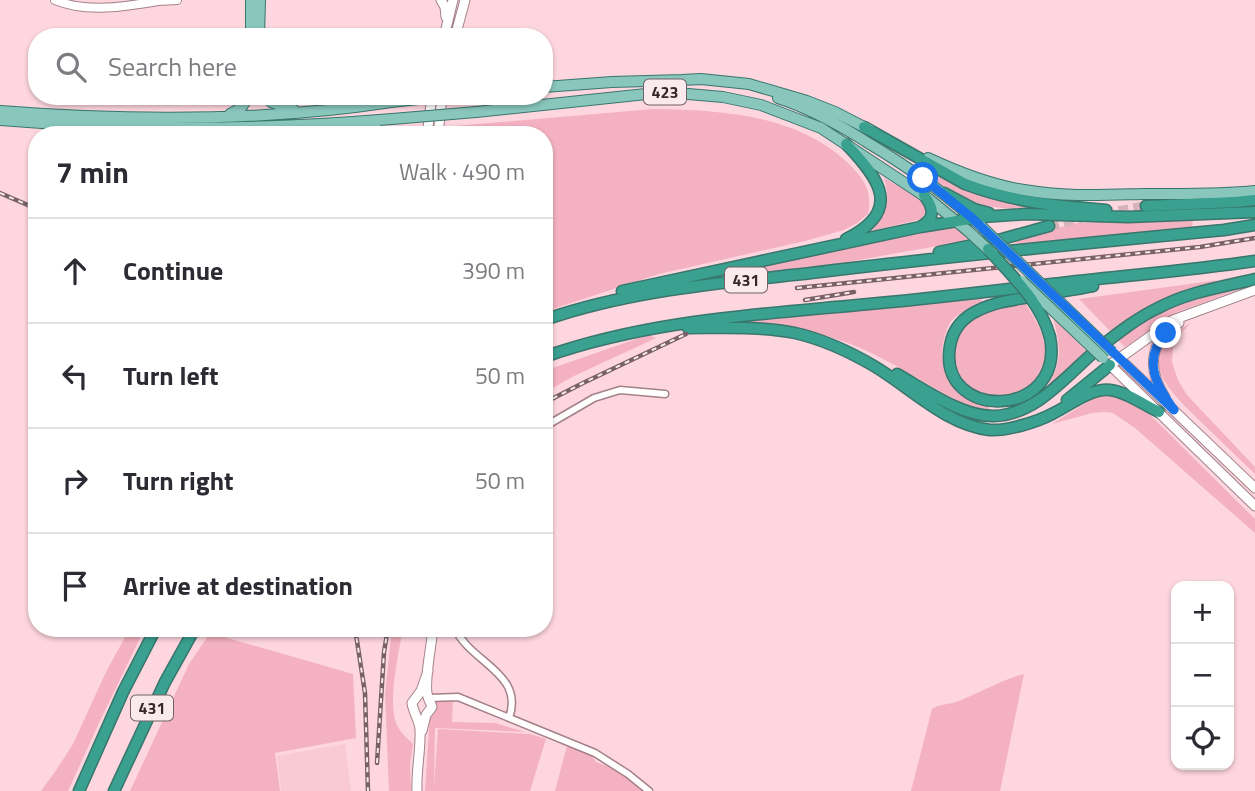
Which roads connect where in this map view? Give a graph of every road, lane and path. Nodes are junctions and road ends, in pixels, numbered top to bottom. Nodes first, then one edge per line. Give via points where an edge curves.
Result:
1 (55, 0) edge
2 (177, 0) edge
3 (255, 0) edge
4 (441, 0) edge
5 (453, 0) edge
6 (465, 0) edge
7 (160, 1) edge
8 (446, 26) joint
9 (252, 28) edge
10 (259, 28) edge
11 (457, 28) edge
12 (720, 82) junction
13 (553, 86) edge
14 (553, 104) edge
15 (243, 105) edge
16 (279, 105) edge
17 (368, 105) edge
18 (431, 105) edge
19 (443, 105) edge
20 (542, 105) edge
21 (0, 111) edge
22 (315, 112) junction
23 (221, 117) junction
24 (0, 120) edge
25 (380, 120) junction
26 (121, 126) edge
27 (294, 126) edge
28 (369, 126) edge
29 (428, 126) edge
30 (439, 126) edge
31 (863, 127) junction
32 (846, 144) junction
33 (1255, 191) edge
34 (944, 193) junction
35 (924, 195) junction
36 (1255, 200) edge
37 (1146, 206) tunnel mouth
38 (1255, 212) edge
39 (1006, 215) junction
40 (1175, 216) junction
41 (972, 218) junction
42 (957, 220) junction
43 (1255, 225) edge
44 (1049, 226) tunnel mouth
45 (920, 227) junction
46 (988, 249) junction
47 (809, 251) junction
48 (1255, 261) edge
49 (850, 268) junction
50 (1184, 271) junction
51 (1255, 279) edge
52 (1253, 291) edge
53 (556, 316) junction
54 (553, 317) edge
55 (650, 328) junction
56 (801, 335) junction
57 (553, 353) edge
58 (1111, 359) junction
59 (664, 394) dead end
60 (1174, 410) junction
61 (1159, 412) junction
62 (553, 423) edge
63 (1022, 425) junction
64 (1255, 488) edge
65 (1255, 506) edge
66 (151, 637) edge
67 (190, 637) edge
68 (432, 637) edge
69 (461, 637) edge
70 (425, 705) junction
71 (509, 718) junction
72 (79, 791) edge
73 (114, 791) edge
74 (417, 791) edge
75 (649, 791) edge

1 - 7 street via 84,7
2 - 7 street
3 - 9 main road
3 - 10 main road
4 - 8 main road
5 - 8 main road
6 - 11 main road
12 - 13 main road, 423
12 - 31 main road via 749,84 807,100
12 - 34 main road, 423 via 783,99 826,118
14 - 32 main road, 423, bridge via 666,92 723,97 761,105 821,128
15 - 23 main road
16 - 22 main road
17 - 22 main road, bridge
18 - 29 main road
19 - 30 main road
20 - 25 main road, 423, bridge
21 - 23 main road
22 - 23 main road
24 - 26 main road, 423
25 - 27 main road, 423
25 - 28 main road
31 - 33 main road via 945,166 1025,191 1185,195
31 - 40 highway via 965,184 997,195 1058,206
32 - 35 main road, 423
32 - 47 highway via 872,173 880,199 878,211 873,221 854,235
34 - 39 highway via 982,212
34 - 41 main road, 423
35 - 42 main road, 423
35 - 45 highway via 932,212
36 - 37 highway
38 - 40 highway
39 - 40 highway
39 - 41 highway
41 - 42 highway
41 - 58 main road, 423, bridge
42 - 45 highway
42 - 46 main road, 423, bridge
43 - 49 highway, 431
44 - 49 highway
45 - 47 highway
46 - 50 highway, bridge via 1026,291 1036,305 1050,337 1051,356 1041,382 1028,394 992,402 974,396 951,368 954,331 978,310 1011,300
46 - 58 main road, 423, bridge
47 - 53 highway via 623,291
48 - 50 highway, 431
49 - 53 highway, 431 via 664,291
50 - 55 highway, 431
51 - 56 highway via 1158,308 1101,347 1044,397 1001,415 958,407 862,355
52 - 58 main road via 1173,320
52 - 60 main road via 1190,317 1160,340 1154,372
53 - 54 highway, 431
55 - 56 highway via 736,328
55 - 57 highway, 431
56 - 63 highway via 874,366 960,421 990,430
58 - 60 main road
58 - 61 main road
58 - 63 highway via 1053,410
59 - 62 street via 607,393
60 - 64 main road
61 - 63 highway via 1108,390
61 - 65 main road
66 - 72 highway, 431
67 - 73 highway, 431
68 - 70 main road
69 - 71 street via 510,688
70 - 71 street via 458,697
70 - 74 main road
71 - 75 street via 595,752

